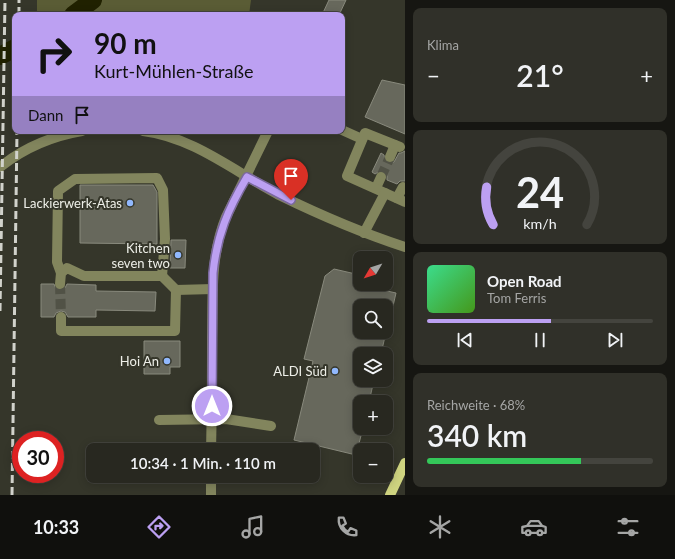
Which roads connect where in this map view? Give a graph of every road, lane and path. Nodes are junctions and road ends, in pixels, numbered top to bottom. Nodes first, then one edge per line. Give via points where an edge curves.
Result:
1 (345, 131) edge
2 (67, 134) edge
3 (154, 134) edge
4 (267, 134) edge
5 (362, 139) junction
6 (390, 157) tunnel mouth
7 (0, 167) edge
8 (247, 177) junction
9 (381, 177) tunnel mouth
10 (403, 187) dead end
11 (380, 190) junction
12 (401, 200) edge
13 (364, 233) junction
14 (405, 247) edge
15 (64, 271) junction
16 (162, 276) junction
17 (60, 284) tunnel mouth
18 (213, 289) junction
19 (176, 290) junction
20 (61, 317) tunnel mouth
21 (159, 420) dead end
22 (212, 420) junction
23 (271, 426) dead end
24 (211, 443) edge
25 (405, 464) edge
26 (211, 483) edge
27 (211, 495) edge
28 (390, 495) edge

1 - 5 street
2 - 7 street via 28,149
3 - 8 street via 190,145
4 - 8 street
5 - 6 street via 365,133 397,146
5 - 11 street via 347,176
8 - 13 street via 279,195
8 - 18 street via 237,193 221,231 215,256
9 - 11 street
10 - 12 street
11 - 12 street
11 - 13 street
13 - 14 street
15 - 16 street via 84,276
15 - 16 street via 57,262 58,191 75,179 157,178 163,190 165,239
15 - 17 street
16 - 19 street
18 - 19 street
18 - 22 street
19 - 20 street via 175,332 61,331
21 - 22 street
22 - 23 street via 226,419
22 - 24 street
25 - 28 main road
26 - 27 street

